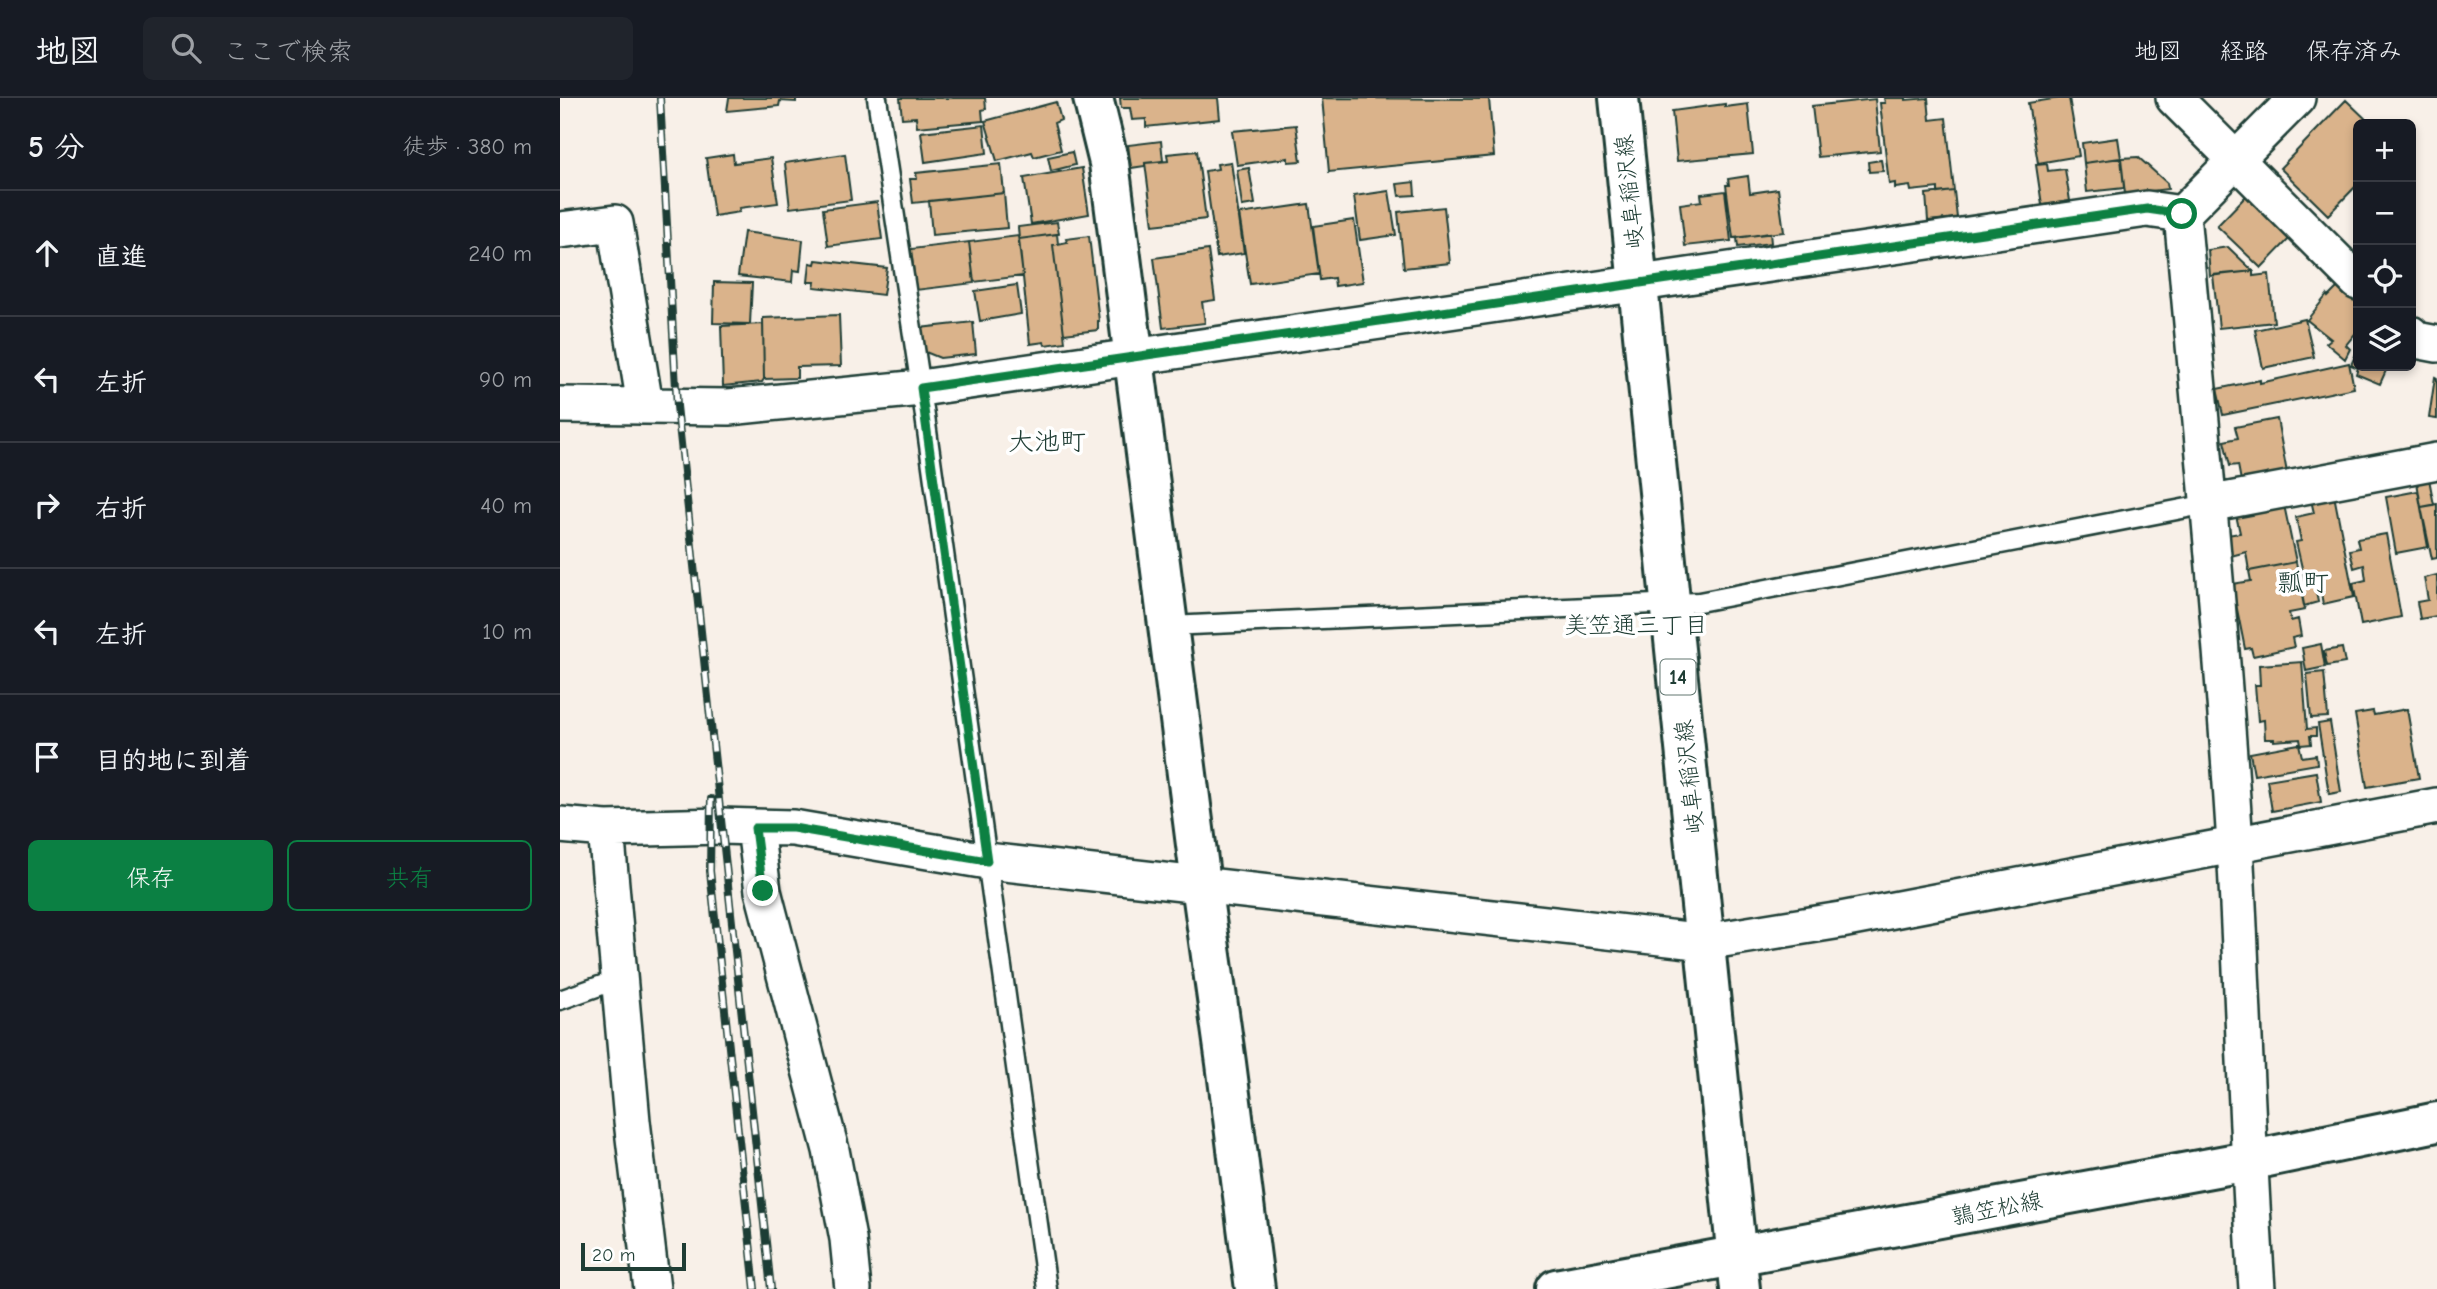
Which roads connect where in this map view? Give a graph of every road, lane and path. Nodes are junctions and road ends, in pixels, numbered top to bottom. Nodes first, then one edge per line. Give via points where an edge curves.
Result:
1 (877, 98) edge
2 (1093, 98) edge
3 (1619, 98) edge
4 (2174, 98) edge
5 (2297, 98) edge
6 (2235, 159) junction
7 (2182, 214) junction
8 (560, 230) edge
9 (2353, 277) edge
10 (1638, 284) junction
11 (2416, 340) edge
12 (2437, 344) edge
13 (1135, 357) junction
14 (921, 388) junction
15 (560, 405) edge
16 (645, 405) junction
17 (2437, 461) edge
18 (2208, 504) junction
19 (1671, 604) junction
20 (1169, 626) junction
21 (2437, 807) edge
22 (560, 825) edge
23 (755, 828) junction
24 (606, 830) junction
25 (2235, 845) junction
26 (987, 861) junction
27 (1200, 884) junction
28 (1705, 942) junction
29 (619, 979) junction
30 (560, 1000) edge
31 (2437, 1122) edge
32 (2248, 1161) junction
33 (1739, 1273) edge
34 (652, 1289) edge
35 (853, 1289) edge
36 (1047, 1289) edge
37 (1255, 1289) edge
38 (1556, 1289) edge
39 (2258, 1289) edge

1 - 14 lane
2 - 13 main road via 1110,163
3 - 10 main road, 岐阜稲沢線 / 14
4 - 6 street
5 - 6 street
6 - 7 street
6 - 9 street
7 - 10 street via 2147,209
7 - 18 street
8 - 16 street via 615,223
10 - 13 street
10 - 19 main road, 岐阜稲沢線 / 14
11 - 12 street
13 - 14 street
13 - 20 main road
14 - 16 street via 729,407
14 - 26 lane
15 - 16 street
17 - 18 street
18 - 19 lane
18 - 25 street
19 - 20 lane
19 - 28 main road, 岐阜稲沢線 / 14
20 - 27 main road
21 - 25 street
22 - 24 street
23 - 24 street
23 - 26 street via 793,828
23 - 35 street via 763,891 831,1150
24 - 29 street
25 - 28 street
25 - 32 street
26 - 27 street
26 - 36 lane
27 - 28 street
27 - 37 main road
28 - 33 main road, 岐阜稲沢線 / 14
29 - 30 lane
29 - 34 street
31 - 32 main road, 鶉笠松線
32 - 33 main road, 鶉笠松線
32 - 39 street
33 - 38 main road, 鶉笠松線

